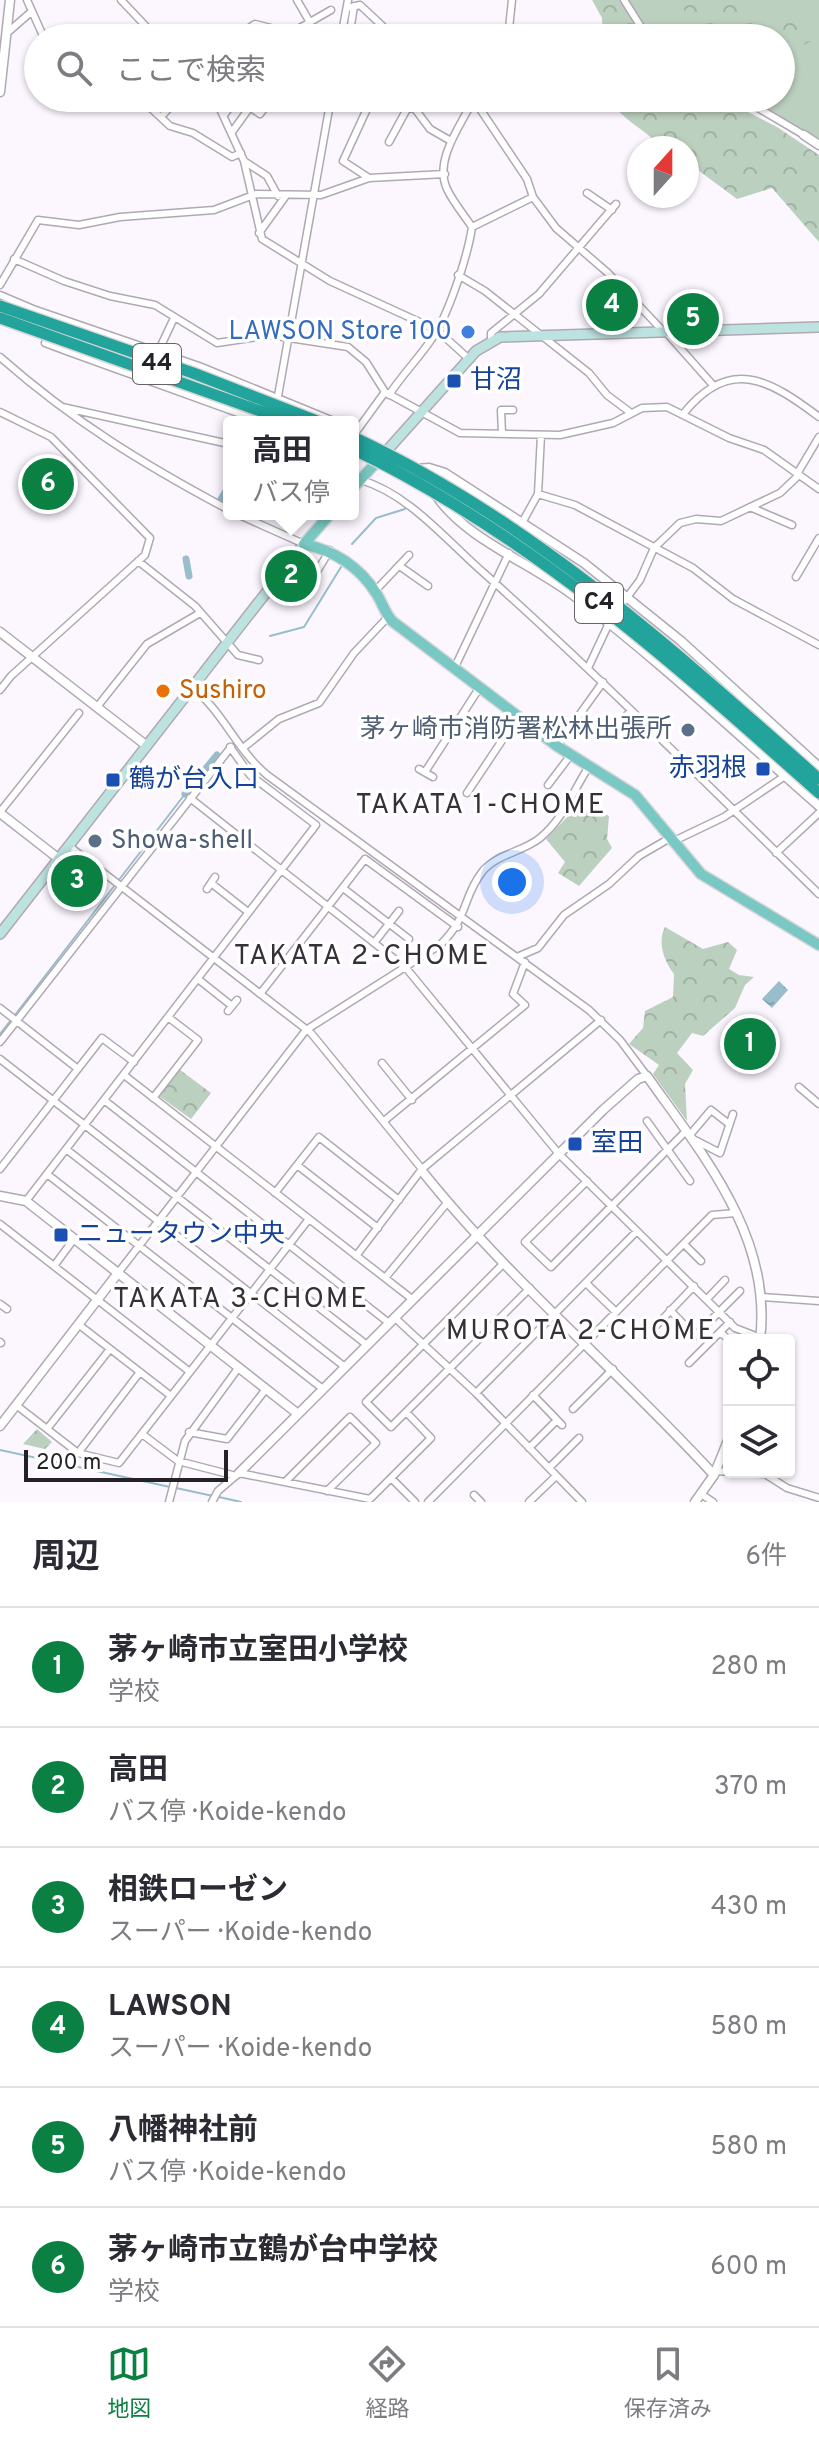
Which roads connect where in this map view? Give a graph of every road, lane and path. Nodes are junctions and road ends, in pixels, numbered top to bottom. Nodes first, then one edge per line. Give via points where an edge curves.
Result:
1 (10, 0) edge
2 (27, 0) edge
3 (121, 0) edge
4 (297, 0) edge
5 (512, 0) edge
6 (624, 0) edge
7 (350, 5) edge
8 (331, 10) dead end
9 (31, 12) junction
10 (307, 22) junction
11 (37, 24) edge
12 (144, 24) edge
13 (304, 24) edge
14 (380, 24) edge
15 (509, 24) edge
16 (639, 24) edge
17 (7, 33) junction
18 (3, 45) edge
19 (0, 92) edge
20 (155, 112) edge
21 (165, 112) edge
22 (222, 112) edge
23 (226, 112) edge
24 (246, 112) edge
25 (329, 112) edge
26 (366, 112) edge
27 (405, 112) edge
28 (418, 112) edge
29 (467, 112) edge
30 (483, 112) edge
31 (765, 112) edge
32 (224, 115) junction
33 (161, 117) junction
34 (232, 132) junction
35 (804, 135) joint
36 (451, 141) junction
37 (389, 142) dead end
38 (819, 145) edge
39 (241, 153) junction
40 (244, 161) junction
41 (445, 174) junction
42 (369, 178) junction
43 (587, 193) dead end
44 (253, 195) junction
45 (282, 196) junction
46 (314, 196) junction
47 (533, 197) junction
48 (472, 227) junction
49 (259, 233) junction
50 (577, 247) junction
51 (13, 261) junction
52 (0, 262) edge
53 (302, 265) junction
54 (458, 275) junction
55 (0, 285) edge
56 (0, 295) edge
57 (33, 309) junction
58 (2, 312) edge
59 (512, 314) junction
60 (174, 318) junction
61 (819, 327) edge
62 (437, 330) junction
63 (664, 331) junction
64 (537, 335) junction
65 (289, 338) junction
66 (69, 339) junction
67 (491, 340) junction
68 (45, 343) dead end
69 (69, 352) junction
70 (158, 352) junction
71 (0, 357) edge
72 (469, 359) junction
73 (712, 384) junction
74 (247, 390) junction
75 (387, 393) junction
76 (278, 396) junction
77 (58, 406) junction
78 (513, 410) dead end
79 (0, 412) edge
80 (421, 413) junction
81 (631, 413) junction
82 (684, 413) junction
83 (246, 416) edge
84 (275, 416) edge
85 (281, 416) edge
86 (300, 416) edge
87 (304, 416) edge
88 (323, 416) edge
89 (819, 417) edge
90 (359, 429) edge
91 (502, 434) junction
92 (541, 435) junction
93 (819, 437) edge
94 (359, 438) edge
95 (359, 439) edge
96 (223, 443) edge
97 (359, 450) edge
98 (359, 451) edge
99 (381, 457) junction
100 (798, 474) junction
101 (359, 480) edge
102 (359, 483) edge
103 (819, 489) edge
104 (538, 494) junction
105 (223, 507) edge
106 (750, 507) junction
107 (250, 520) edge
108 (325, 520) edge
109 (523, 521) junction
110 (792, 525) dead end
111 (819, 538) edge
112 (304, 544) junction
113 (654, 548) junction
114 (330, 550) junction
115 (509, 553) junction
116 (409, 555) dead end
117 (138, 561) junction
118 (401, 567) junction
119 (796, 577) dead end
120 (313, 578) dead end
121 (497, 585) junction
122 (428, 586) dead end
123 (375, 591) junction
124 (626, 596) junction
125 (200, 613) junction
126 (388, 617) junction
127 (609, 623) junction
128 (0, 632) edge
129 (819, 633) edge
130 (228, 641) junction
131 (816, 644) edge
132 (32, 657) junction
133 (259, 660) dead end
134 (588, 668) junction
135 (454, 669) junction
136 (603, 682) junction
137 (192, 687) junction
138 (0, 690) edge
139 (478, 690) junction
140 (97, 707) junction
141 (631, 711) junction
142 (79, 713) dead end
143 (517, 718) junction
144 (608, 734) dead end
145 (236, 741) junction
146 (147, 746) junction
147 (557, 746) junction
148 (230, 747) junction
149 (243, 748) junction
150 (570, 756) junction
151 (809, 758) junction
152 (819, 767) edge
153 (588, 768) junction
154 (433, 777) dead end
155 (787, 778) junction
156 (819, 779) edge
157 (548, 785) dead end
158 (467, 793) dead end
159 (819, 793) edge
160 (190, 798) junction
161 (819, 806) edge
162 (735, 810) junction
163 (0, 813) edge
164 (819, 813) edge
165 (672, 839) junction
166 (69, 846) junction
167 (776, 853) junction
168 (59, 859) junction
169 (282, 870) junction
170 (211, 883) dead end
171 (119, 885) junction
172 (343, 888) junction
173 (819, 894) edge
174 (328, 906) junction
175 (399, 911) dead end
176 (248, 912) junction
177 (463, 918) junction
178 (389, 924) junction
179 (458, 927) junction
180 (0, 934) edge
181 (409, 939) dead end
182 (374, 943) junction
183 (819, 945) edge
184 (517, 957) junction
185 (213, 958) junction
186 (525, 962) junction
187 (406, 968) junction
188 (198, 979) junction
189 (260, 994) junction
190 (232, 1006) dead end
191 (0, 1008) edge
192 (168, 1017) junction
193 (15, 1019) junction
194 (601, 1020) junction
195 (306, 1030) junction
196 (0, 1042) edge
197 (473, 1049) junction
198 (0, 1059) edge
199 (134, 1062) junction
200 (382, 1063) dead end
201 (78, 1069) junction
202 (124, 1075) junction
203 (647, 1076) junction
204 (799, 1087) dead end
205 (510, 1096) junction
206 (153, 1098) junction
207 (54, 1100) junction
208 (104, 1100) junction
209 (412, 1100) junction
210 (819, 1104) edge
211 (733, 1114) dead end
212 (384, 1121) junction
213 (647, 1121) dead end
214 (729, 1124) junction
215 (85, 1125) junction
216 (689, 1135) junction
217 (216, 1147) junction
218 (66, 1149) junction
219 (668, 1150) junction
220 (559, 1154) junction
221 (297, 1165) junction
222 (0, 1169) edge
223 (422, 1170) junction
224 (196, 1172) junction
225 (47, 1174) junction
226 (587, 1181) junction
227 (690, 1181) dead end
228 (275, 1193) junction
229 (0, 1196) edge
230 (177, 1196) junction
231 (399, 1200) junction
232 (26, 1201) junction
233 (447, 1203) junction
234 (612, 1206) junction
235 (736, 1213) junction
236 (309, 1219) junction
237 (158, 1221) junction
238 (1, 1228) edge
239 (378, 1228) junction
240 (637, 1231) junction
241 (475, 1236) junction
242 (74, 1239) junction
243 (684, 1244) junction
244 (289, 1245) junction
245 (139, 1246) junction
246 (356, 1256) junction
247 (668, 1260) junction
248 (701, 1261) dead end
249 (504, 1263) junction
250 (54, 1266) junction
251 (270, 1269) junction
252 (118, 1273) junction
253 (385, 1278) junction
254 (725, 1280) dead end
255 (586, 1283) junction
256 (694, 1286) junction
257 (530, 1288) junction
258 (740, 1291) dead end
259 (251, 1294) junction
260 (762, 1297) junction
261 (412, 1299) junction
262 (707, 1299) junction
263 (97, 1300) junction
264 (819, 1301) edge
265 (0, 1304) edge
266 (7, 1309) dead end
267 (670, 1310) junction
268 (556, 1312) junction
269 (616, 1312) junction
270 (719, 1312) junction
271 (232, 1318) junction
272 (392, 1320) junction
273 (730, 1322) junction
274 (78, 1324) junction
275 (654, 1328) dead end
276 (720, 1332) junction
277 (751, 1334) edge
278 (760, 1334) edge
279 (723, 1335) edge
280 (586, 1342) junction
281 (423, 1344) junction
282 (211, 1345) junction
283 (367, 1345) junction
284 (110, 1349) junction
285 (689, 1363) dead end
286 (239, 1367) junction
287 (345, 1367) junction
288 (449, 1369) junction
289 (613, 1369) junction
290 (140, 1372) junction
291 (190, 1372) junction
292 (266, 1389) junction
293 (323, 1389) junction
294 (476, 1393) junction
295 (533, 1395) junction
296 (171, 1396) junction
297 (16, 1405) junction
298 (573, 1409) dead end
299 (406, 1412) junction
300 (298, 1414) junction
301 (1, 1422) edge
302 (504, 1423) junction
303 (47, 1429) junction
304 (189, 1432) junction
305 (142, 1434) junction
306 (579, 1438) dead end
307 (529, 1448) junction
308 (78, 1453) junction
309 (723, 1453) edge
310 (178, 1461) junction
311 (549, 1468) junction
312 (715, 1473) junction
313 (237, 1474) junction
314 (556, 1476) junction
315 (391, 1478) junction
316 (285, 1482) junction
317 (327, 1491) junction
318 (701, 1494) junction
319 (214, 1498) edge
320 (819, 1498) edge
321 (169, 1502) edge
322 (415, 1502) edge
323 (428, 1502) edge
324 (529, 1502) edge
325 (582, 1502) edge
326 (695, 1502) edge
327 (713, 1502) edge

1 - 17 street
2 - 9 street
3 - 12 street
4 - 10 street
5 - 15 street
6 - 16 street
7 - 14 street via 360,5
8 - 10 street
9 - 11 street
9 - 17 street
10 - 13 street
17 - 18 street
18 - 19 street
20 - 33 street
21 - 33 street
22 - 32 street
23 - 32 street
24 - 34 street
25 - 46 street
26 - 42 street via 343,161
27 - 37 street
28 - 36 street via 436,134
29 - 36 street
30 - 47 street via 527,179
31 - 35 street
32 - 34 street
33 - 39 street via 232,157
34 - 39 street
35 - 38 street
36 - 41 street
39 - 40 street
40 - 44 street
40 - 45 street via 267,176
41 - 42 street
41 - 48 street via 445,187
42 - 46 street
43 - 50 street via 614,207
44 - 45 street
44 - 49 street
44 - 51 street via 214,210 79,225 38,220
45 - 46 street
45 - 49 street
46 - 53 street
47 - 48 street
47 - 50 street
48 - 54 street
49 - 53 street
50 - 59 street via 539,294
50 - 63 street
51 - 52 street
51 - 55 street
51 - 60 street via 75,285 155,305
53 - 62 street
53 - 65 street
54 - 59 street
54 - 62 street
56 - 57 street
57 - 58 street
57 - 70 street
58 - 66 main road, 44
58 - 74 main road, 44
58 - 84 highway, bridge
58 - 87 highway, bridge via 193,373
59 - 64 street
59 - 67 street via 491,333
60 - 65 street via 217,343 261,335
60 - 70 street
61 - 63 main road
62 - 72 street
62 - 75 street
63 - 64 main road
63 - 73 street
64 - 67 main road
64 - 81 street
65 - 75 street via 354,350
65 - 76 street
66 - 69 street
66 - 85 main road, 44
67 - 72 main road
68 - 69 street
69 - 83 street
70 - 74 street
71 - 77 street
72 - 80 main road
73 - 82 street
73 - 89 street via 772,384
74 - 76 street
74 - 86 main road, 44
75 - 80 street
75 - 90 street
76 - 88 street
77 - 96 street
77 - 105 street via 135,460
78 - 91 street via 501,410
79 - 117 street via 51,437 149,533 145,555
80 - 91 street via 460,433
80 - 99 main road
81 - 82 street via 659,406
81 - 92 street via 587,430
82 - 100 street via 764,450
91 - 92 street
92 - 104 street
93 - 100 street
94 - 156 highway, C4, bridge via 542,547 655,635
95 - 99 main road
97 - 99 main road
98 - 159 highway, C4, bridge via 472,513 588,594
99 - 101 main road
99 - 109 street via 445,473
99 - 115 street via 421,482 457,521
100 - 103 street
100 - 106 street via 780,493
102 - 121 street via 388,488
104 - 109 street
104 - 113 street via 575,505
106 - 110 street
106 - 113 street via 721,521 680,523
107 - 112 street
108 - 112 main road
109 - 124 street
111 - 119 street
112 - 114 main road
112 - 130 main road
113 - 124 street via 640,580
113 - 131 street
114 - 120 street
114 - 123 main road
115 - 121 street
115 - 127 street
116 - 118 street
117 - 125 street
117 - 132 street
118 - 122 street
118 - 123 street
121 - 134 street
121 - 135 street
123 - 126 main road
124 - 127 street
124 - 151 street
125 - 130 street
125 - 140 street via 147,644
126 - 135 main road
126 - 149 street via 354,653 323,700 279,719
127 - 134 street
127 - 155 street
128 - 132 street
129 - 131 street
130 - 133 street via 238,655
130 - 137 main road
132 - 138 street
132 - 140 street
134 - 136 street
135 - 139 main road
136 - 141 street
136 - 147 street
137 - 145 street via 209,701
137 - 146 main road
139 - 143 main road
139 - 154 street via 422,770
140 - 146 street
141 - 144 street
141 - 162 street
142 - 163 street
143 - 147 main road
143 - 158 street
145 - 148 street
145 - 149 street
146 - 166 main road
147 - 150 main road
148 - 160 street
148 - 169 street via 250,775 316,825
149 - 177 street via 267,775
150 - 153 main road
150 - 157 street
151 - 152 street
151 - 155 street
153 - 165 main road via 635,795
153 - 177 street via 555,824 526,848 484,869
155 - 161 street
155 - 162 street
160 - 169 street
160 - 171 street
162 - 165 street
162 - 167 street
163 - 168 street
164 - 167 street
165 - 183 main road via 701,874
165 - 184 street via 639,856 564,915 538,948
166 - 168 main road
166 - 171 street
167 - 173 street
168 - 180 main road
169 - 174 street
169 - 176 street
170 - 176 street
171 - 185 street
171 - 193 street
172 - 174 street
172 - 178 street
172 - 179 street via 365,859
174 - 182 street
174 - 189 street
175 - 178 street
176 - 185 street
177 - 179 street
177 - 184 street
178 - 181 street
178 - 182 street
179 - 187 street
182 - 187 street
184 - 186 street
185 - 188 street
185 - 189 street
186 - 194 street
186 - 197 street via 513,994 525,1005
187 - 195 street
187 - 197 street
188 - 190 street
188 - 192 street
189 - 195 street
191 - 193 street
192 - 199 street
192 - 206 street via 198,1040
193 - 196 street
193 - 201 street
194 - 203 street
194 - 205 street
195 - 212 street
195 - 217 street
197 - 205 street
197 - 209 street
198 - 207 street
199 - 201 street via 102,1038
199 - 202 street
200 - 209 street
201 - 207 street
202 - 206 street
202 - 208 street
203 - 216 street
203 - 220 street via 616,1097
204 - 210 street
205 - 220 street
205 - 223 street
206 - 217 street
207 - 215 street
207 - 222 street
208 - 215 street
208 - 224 street
209 - 212 street
211 - 214 street
212 - 223 street
213 - 219 street
214 - 216 street via 711,1110
214 - 216 street via 720,1153
215 - 218 street
215 - 230 street
216 - 219 street
216 - 235 street
217 - 224 street
217 - 228 street
218 - 225 street
218 - 237 street
219 - 227 street
219 - 234 street
220 - 226 street
220 - 241 street
221 - 228 street
221 - 231 street via 319,1137
221 - 239 street
223 - 231 street
223 - 233 street
224 - 230 street
224 - 244 street
225 - 232 street
225 - 245 street
226 - 234 street
226 - 234 street via 525,1242 551,1267
228 - 236 street
229 - 232 street
230 - 237 street
230 - 251 street
231 - 239 street
232 - 242 street
233 - 241 street
233 - 253 street
234 - 240 street
235 - 243 street via 712,1215
235 - 260 street
236 - 244 street
236 - 246 street
237 - 245 street
237 - 259 street
238 - 250 street
239 - 246 street
240 - 247 street
240 - 255 street
241 - 249 street
241 - 261 street
242 - 250 street
242 - 252 street
243 - 247 street
243 - 248 street
244 - 251 street
244 - 272 street
245 - 252 street
245 - 271 street
246 - 253 street
247 - 256 street
247 - 269 street
249 - 257 street
249 - 281 street
250 - 263 street
251 - 259 street
251 - 283 street
252 - 263 street
252 - 282 street
253 - 261 street
254 - 262 street
255 - 268 street
255 - 269 street
256 - 262 street
256 - 267 street
257 - 268 street
257 - 288 street
258 - 270 street
259 - 271 street
259 - 287 street
260 - 264 street
260 - 278 street
261 - 272 street
262 - 270 street
263 - 274 street
263 - 291 street
265 - 266 street
267 - 270 street via 695,1336
267 - 275 street
268 - 280 street
268 - 294 street
269 - 280 street
270 - 273 street
271 - 282 street
271 - 293 street
272 - 281 street
272 - 283 street
273 - 276 street
273 - 277 street
274 - 284 street
274 - 297 street
276 - 279 street
276 - 285 street
280 - 289 street
280 - 295 street
281 - 288 street
281 - 299 street via 366,1402 391,1427
282 - 286 street
282 - 291 street
283 - 287 street
284 - 290 street
284 - 303 street
286 - 292 street
286 - 304 street
287 - 293 street
288 - 294 street
288 - 299 street
289 - 298 street
289 - 312 street
290 - 296 street
290 - 308 street
291 - 296 street
292 - 300 street
292 - 304 street via 227,1439
293 - 300 street
294 - 302 street
295 - 302 street
295 - 307 street via 560,1423
296 - 305 street
297 - 301 street
297 - 303 street
299 - 315 street via 431,1438
300 - 313 street
302 - 307 street
302 - 323 street
303 - 308 street
304 - 310 street
305 - 308 street via 119,1463
305 - 310 street
306 - 311 street
307 - 311 street
309 - 312 street
310 - 313 street
310 - 321 street
311 - 314 street
312 - 318 street
312 - 320 street via 765,1474
313 - 316 street
313 - 319 street
314 - 324 street
314 - 325 street
315 - 317 street via 370,1499
315 - 322 street
316 - 317 street
316 - 317 street via 350,1417 376,1443
318 - 326 street
318 - 327 street

